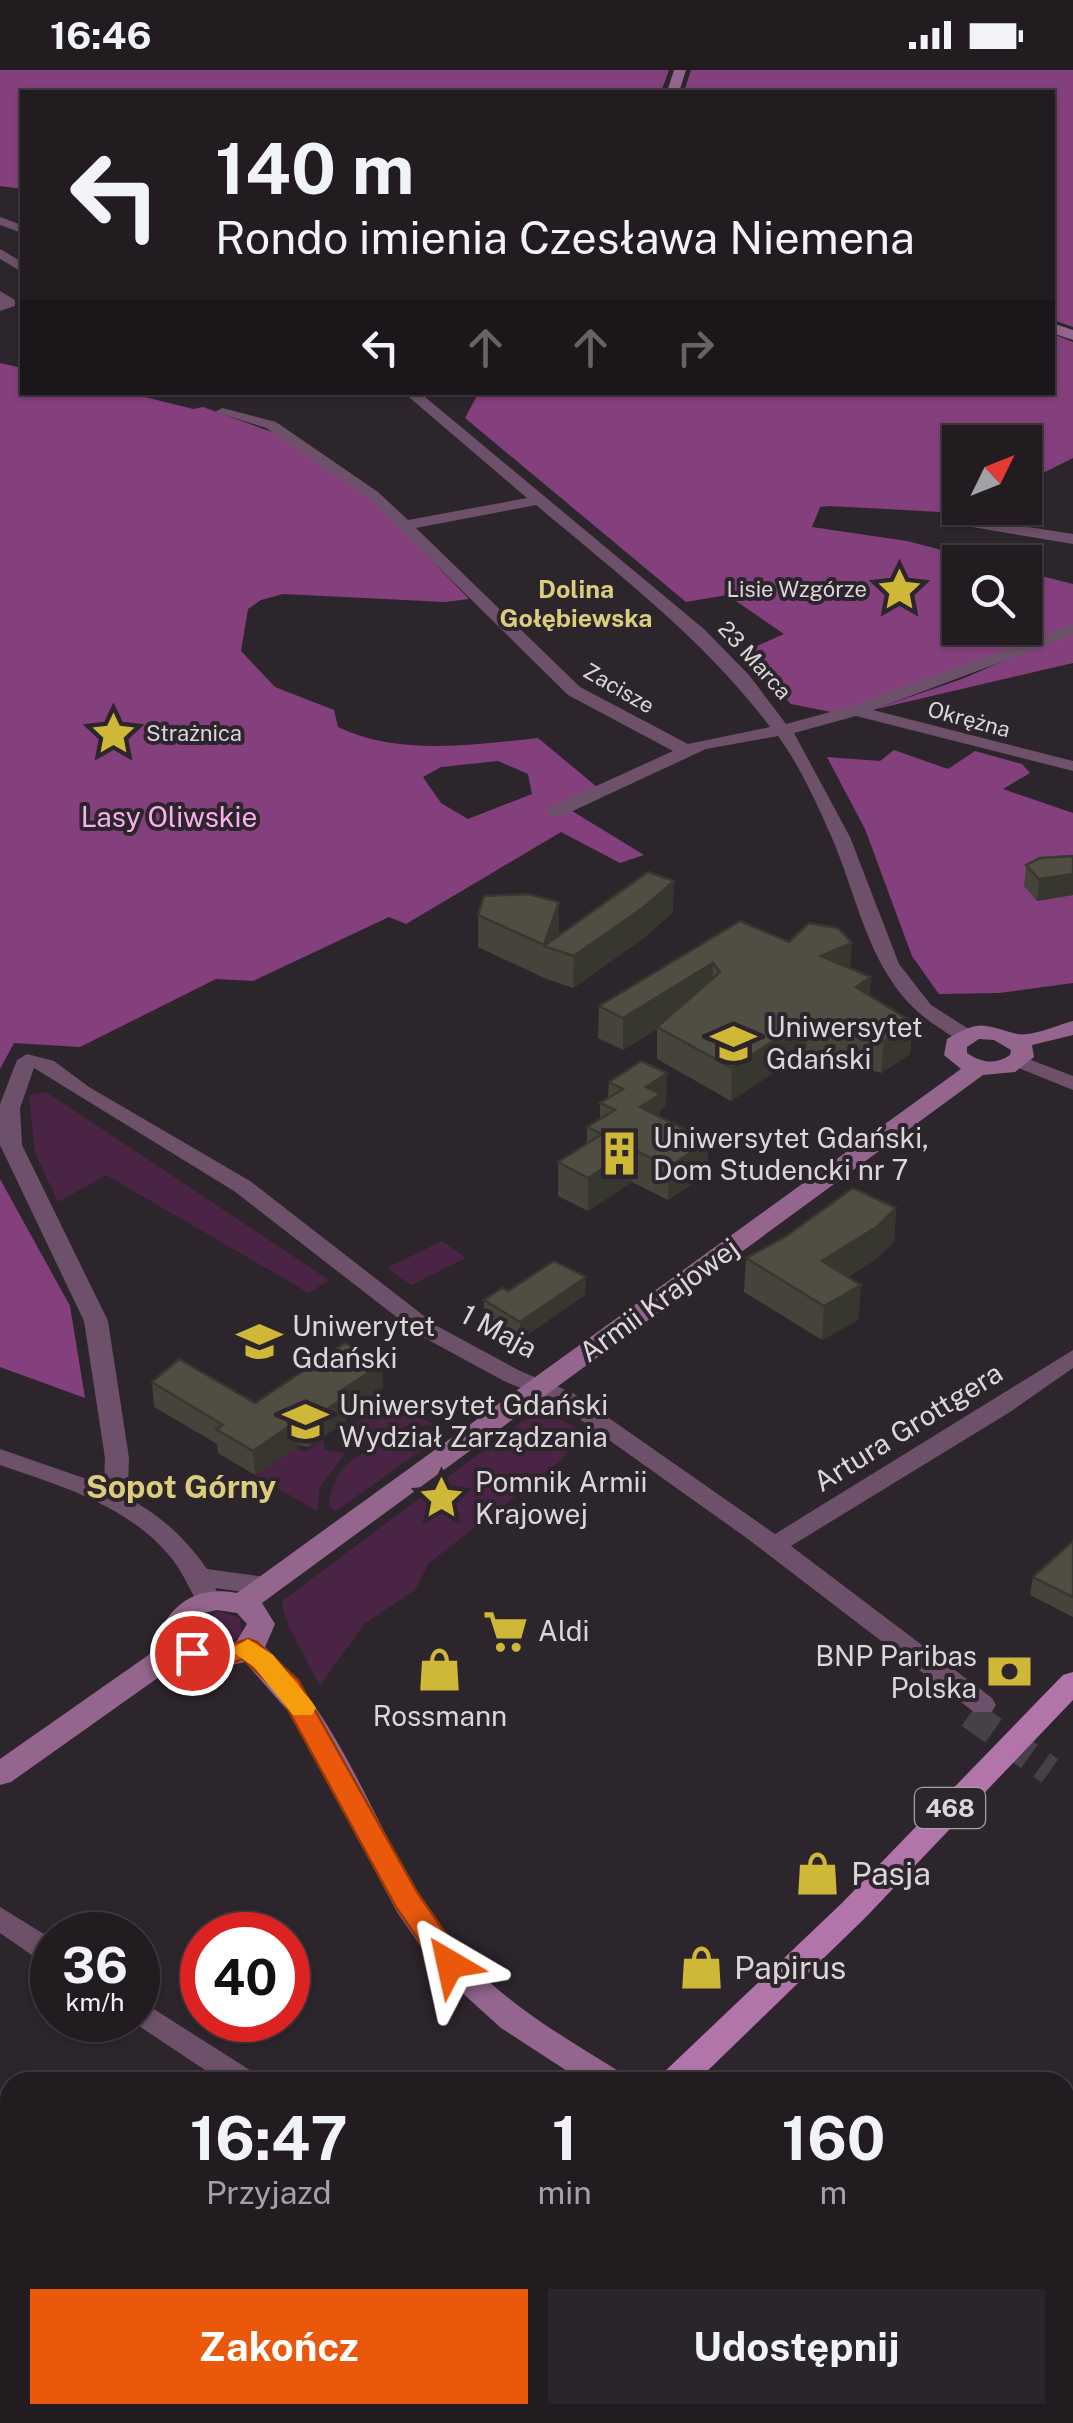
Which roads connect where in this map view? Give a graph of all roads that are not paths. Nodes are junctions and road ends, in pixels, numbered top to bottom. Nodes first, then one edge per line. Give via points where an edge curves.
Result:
1 (0, 251) edge
2 (20, 266) edge
3 (0, 269) edge
4 (0, 296) edge
5 (0, 307) edge
6 (414, 395) edge
7 (222, 412) dead end
8 (538, 500) junction
9 (408, 525) junction
10 (985, 525) edge
11 (1073, 539) edge
12 (1073, 629) edge
13 (855, 711) junction
14 (782, 729) junction
15 (687, 750) junction
16 (1073, 766) edge
17 (555, 812) dead end
18 (1073, 1028) edge
19 (965, 1035) junction
20 (1018, 1052) junction
21 (978, 1068) junction
22 (1073, 1084) edge
23 (1073, 1357) edge
24 (538, 1387) junction
25 (0, 1457) edge
26 (107, 1497) junction
27 (773, 1546) junction
28 (205, 1589) junction
29 (254, 1595) junction
30 (182, 1646) junction
31 (248, 1648) junction
32 (1073, 1682) edge
33 (984, 1706) tunnel mouth
34 (0, 1774) edge
35 (0, 1918) edge
36 (30, 1939) edge
37 (160, 2025) edge
38 (231, 2072) edge
39 (594, 2072) edge
40 (685, 2072) edge

1 - 2 street
2 - 3 street
4 - 5 street via 10,303
6 - 8 street, 23 Marca
7 - 9 street, Zacisze via 271,426
8 - 9 street
8 - 14 street, 23 Marca via 698,633
9 - 15 street, Zacisze via 574,691
10 - 11 street
12 - 13 street
13 - 14 street
13 - 16 street, Okrężna
14 - 15 street
14 - 19 street, 23 Marca via 841,837 889,964 924,1009
15 - 17 street
18 - 20 street, Armii Krajowej
19 - 20 street, Armii Krajowej via 987,1032
19 - 21 street via 955,1044 956,1055
20 - 21 street, Armii Krajowej via 997,1069
20 - 22 street
21 - 24 street, Armii Krajowej
23 - 27 street, Artura Grottgera
24 - 26 street, 1 Maja via 430,1331 242,1186 47,1065 27,1060 9,1108 11,1144 96,1322 117,1458 116,1486
24 - 27 street, 1 Maja via 564,1398
24 - 29 street, Armii Krajowej
25 - 26 street
26 - 28 street via 180,1545
27 - 33 street, 1 Maja
28 - 29 street
28 - 30 street via 176,1624
29 - 31 street via 261,1624
30 - 31 street via 205,1657
30 - 34 street
31 - 39 street via 289,1687 406,1900 450,1964 527,2030
32 - 40 main road, 468 via 854,1910
35 - 36 street
37 - 38 street

